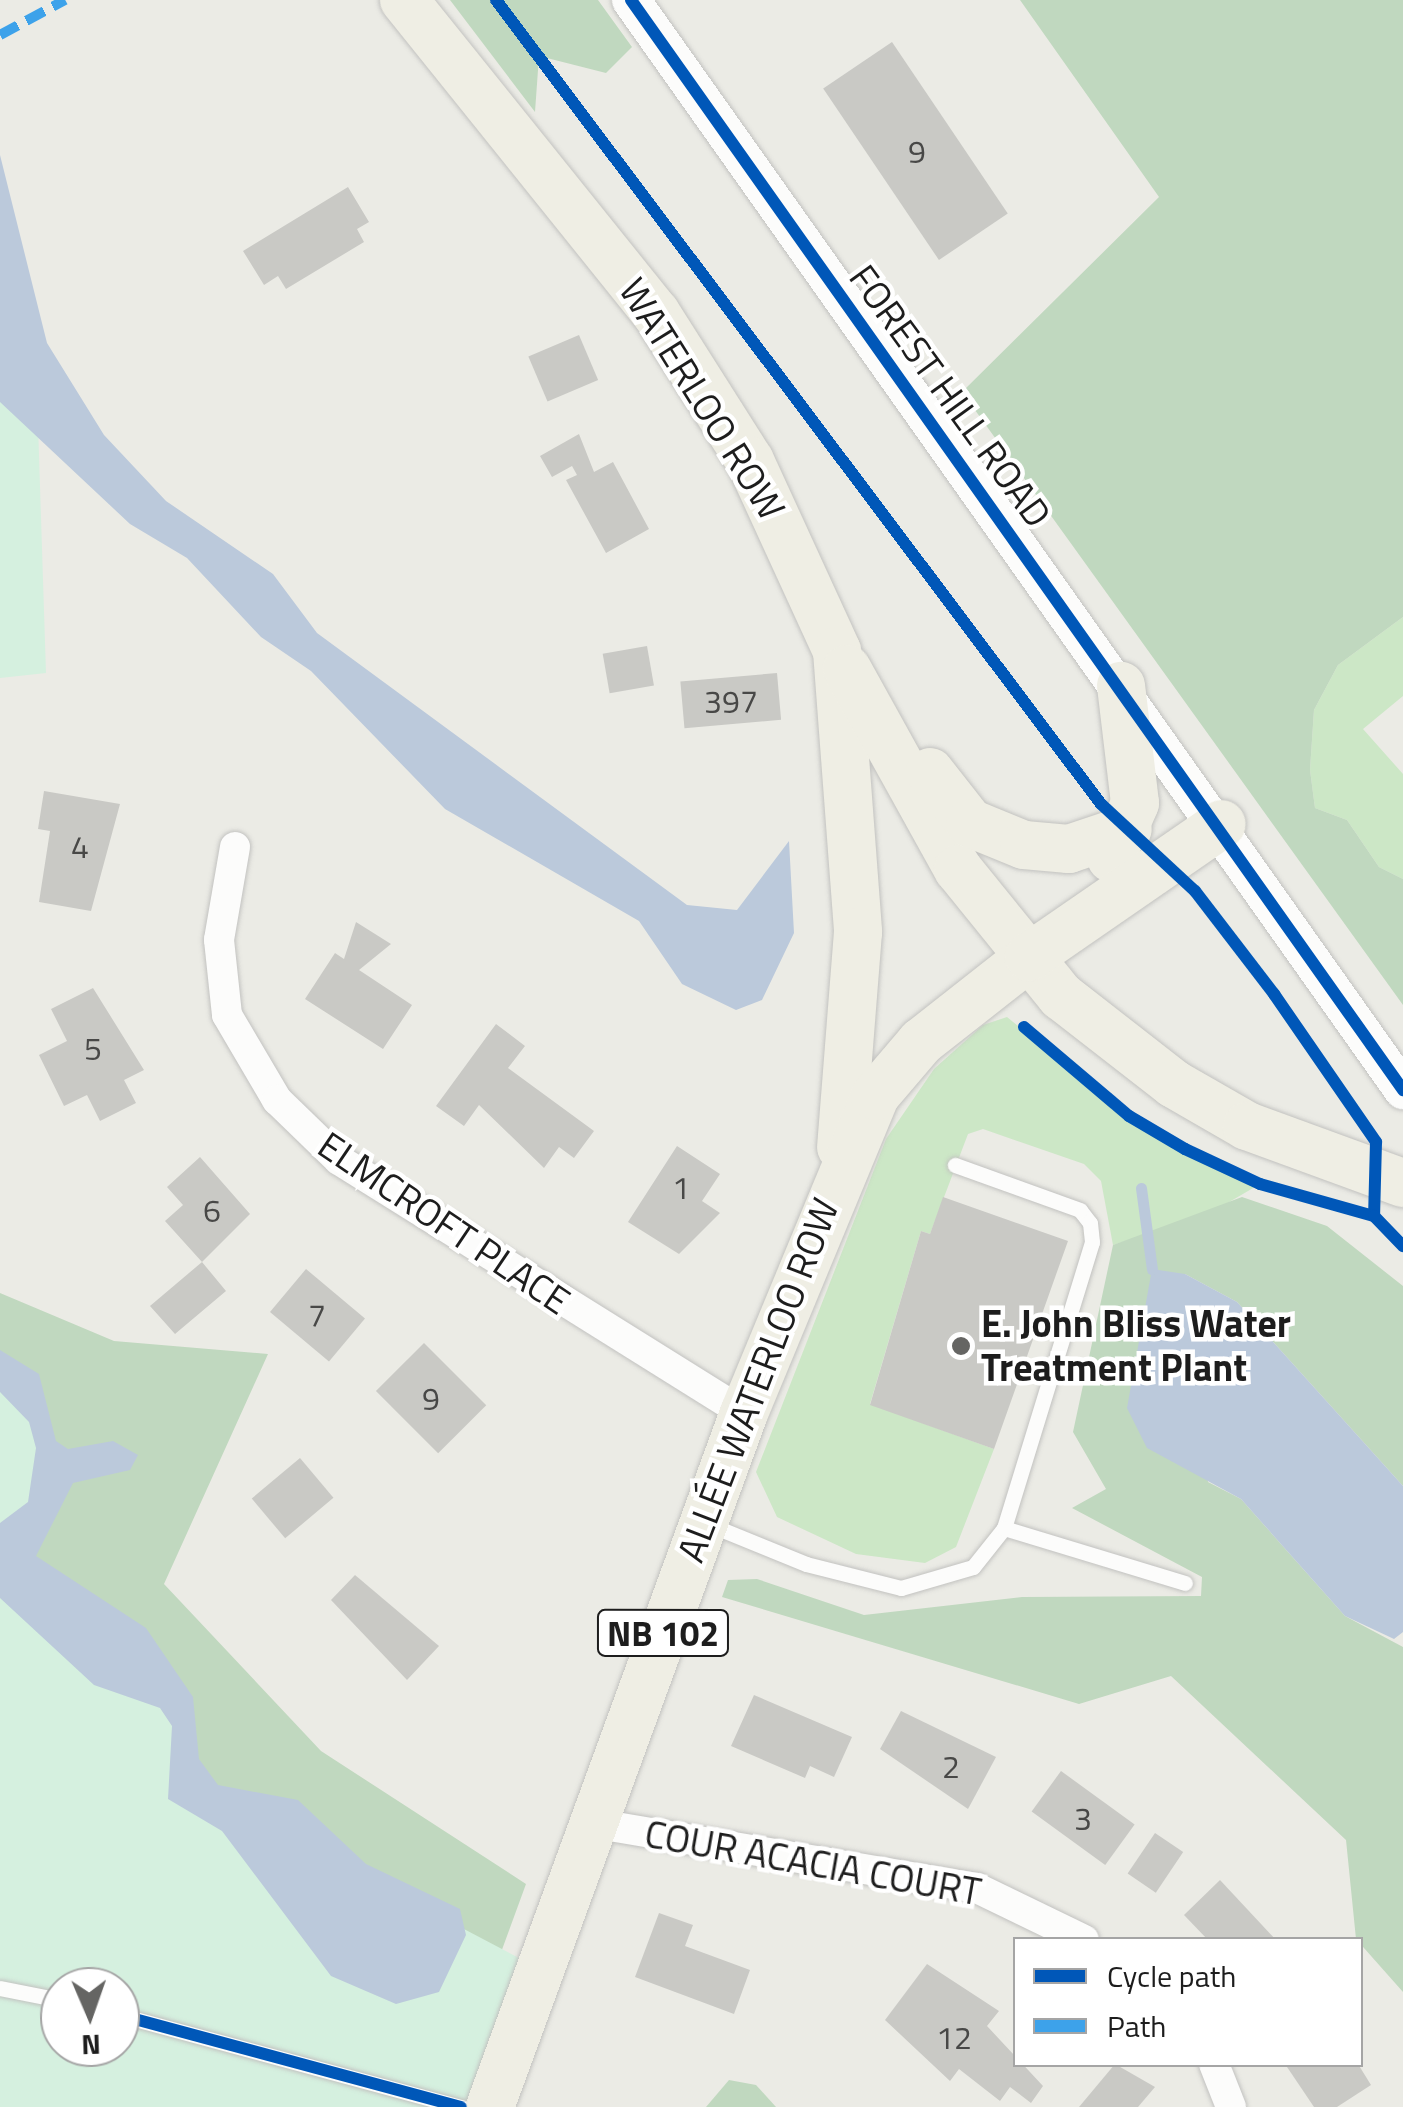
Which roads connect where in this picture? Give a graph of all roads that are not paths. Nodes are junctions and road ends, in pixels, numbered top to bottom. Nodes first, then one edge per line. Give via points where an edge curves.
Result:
1 (404, 0) edge
2 (631, 0) edge
3 (837, 651) junction
4 (1121, 686) junction
5 (1222, 824) junction
6 (1128, 829) junction
7 (235, 847) dead end
8 (1029, 956) junction
9 (1403, 1090) edge
10 (840, 1161) junction
11 (955, 1165) dead end
12 (1403, 1183) edge
13 (744, 1413) junction
14 (704, 1523) junction
15 (1004, 1528) junction
16 (1185, 1583) dead end
17 (592, 1823) junction
18 (1078, 1937) edge
19 (0, 1988) edge
20 (40, 1996) edge
21 (140, 2020) edge
22 (1215, 2067) edge
23 (461, 2107) edge
24 (490, 2107) edge
25 (1231, 2107) edge

1 - 3 main road, WATERLOO ROW / NB 102 via 656,313 750,461
2 - 4 street, FOREST HILL ROAD
3 - 6 main road via 970,824 1047,849
3 - 8 main road via 958,870
3 - 10 main road, WATERLOO ROW / NB 102 via 858,932
4 - 5 street, FOREST HILL ROAD
4 - 6 main road via 1136,777
5 - 8 main road
5 - 9 street, FOREST HILL ROAD
6 - 8 main road
7 - 13 street, ELMCROFT PLACE via 219,940 227,1015 277,1100 338,1160
8 - 10 main road via 921,1042 875,1096
8 - 12 main road via 1061,996 1174,1084 1247,1126
10 - 13 main road, ALLÉE WATERLOO ROW / NB 102
11 - 15 lane via 1080,1210 1090,1222 1092,1242
13 - 14 main road, ALLÉE WATERLOO ROW / NB 102
14 - 15 lane via 822,1570 901,1588 973,1568
14 - 17 main road, ALLÉE WATERLOO ROW / NB 102
15 - 16 lane
17 - 18 street, COUR ACACIA COURT via 976,1888
17 - 24 main road, ALLÉE WATERLOO ROW / NB 102
19 - 20 lane
21 - 23 lane
22 - 25 street

